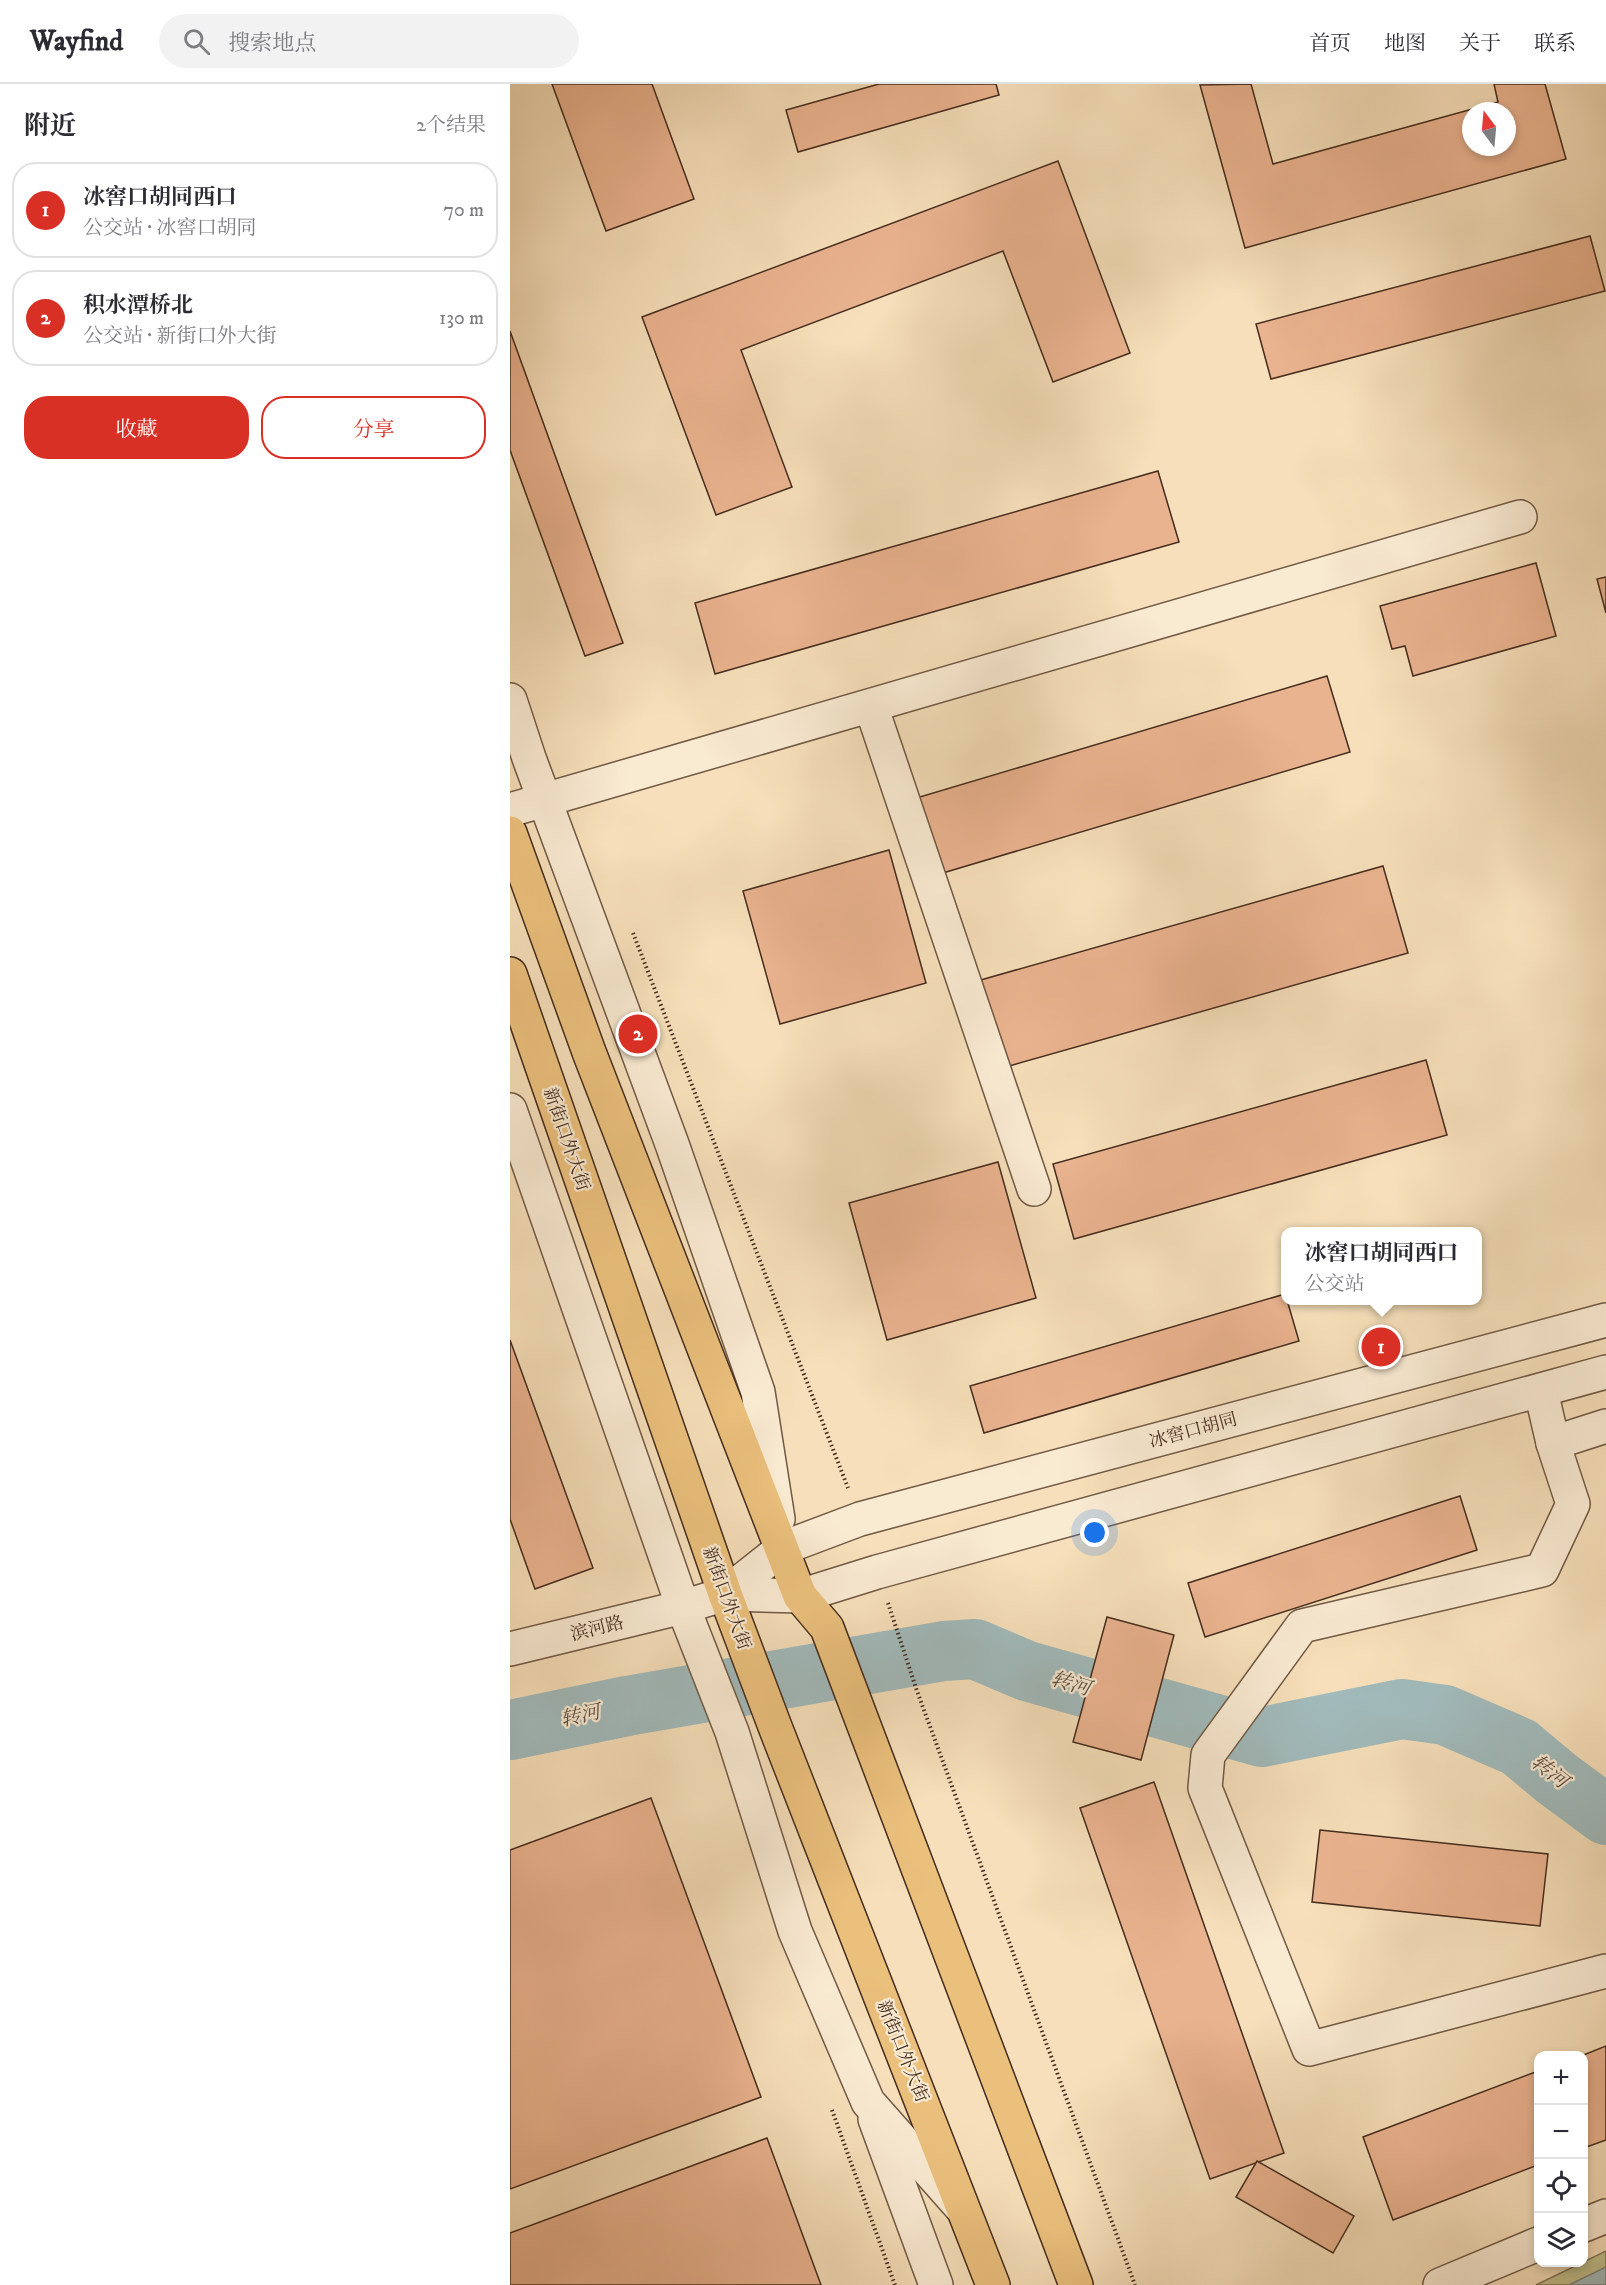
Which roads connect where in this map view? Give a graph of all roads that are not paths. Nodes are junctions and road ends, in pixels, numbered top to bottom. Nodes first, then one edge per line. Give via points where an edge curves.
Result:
1 (1520, 517) dead end
2 (510, 700) edge
3 (871, 706) junction
4 (545, 801) junction
5 (510, 810) edge
6 (510, 833) edge
7 (510, 974) edge
8 (510, 1110) edge
9 (1034, 1189) dead end
10 (1606, 1320) edge
11 (1606, 1372) edge
12 (1541, 1391) junction
13 (1606, 1426) edge
14 (1553, 1443) junction
15 (783, 1548) junction
16 (725, 1594) junction
17 (800, 1596) junction
18 (683, 1607) junction
19 (510, 1649) edge
20 (1606, 1971) edge
21 (868, 2100) junction
22 (967, 2213) junction
23 (1606, 2216) edge
24 (1588, 2223) edge
25 (1534, 2246) edge
26 (936, 2285) edge
27 (993, 2285) edge
28 (1076, 2285) edge
29 (1440, 2285) edge

1 - 3 street
2 - 4 street
3 - 4 street
3 - 9 street
4 - 5 street
4 - 15 street via 672,1144 758,1392
6 - 15 main road via 589,1052
7 - 16 main road, 新街口外大街
8 - 18 street, 新街口外大街
10 - 15 street, 冰窖口胡同 via 860,1519
11 - 12 street
12 - 14 street
12 - 17 street
13 - 14 street
14 - 20 street via 1573,1504 1542,1570 1302,1626 1208,1755 1205,1788 1309,2049
15 - 16 street, 冰窖口胡同
15 - 17 main road
16 - 17 street
16 - 18 street, 滨河路
16 - 22 main road, 新街口外大街
17 - 28 main road via 827,1628
18 - 19 street, 滨河路
18 - 21 street, 新街口外大街 via 732,1732 795,1931
21 - 22 street, 新街口外大街
21 - 26 street, 新街口外大街
22 - 27 main road, 新街口外大街
23 - 24 street
25 - 29 street

